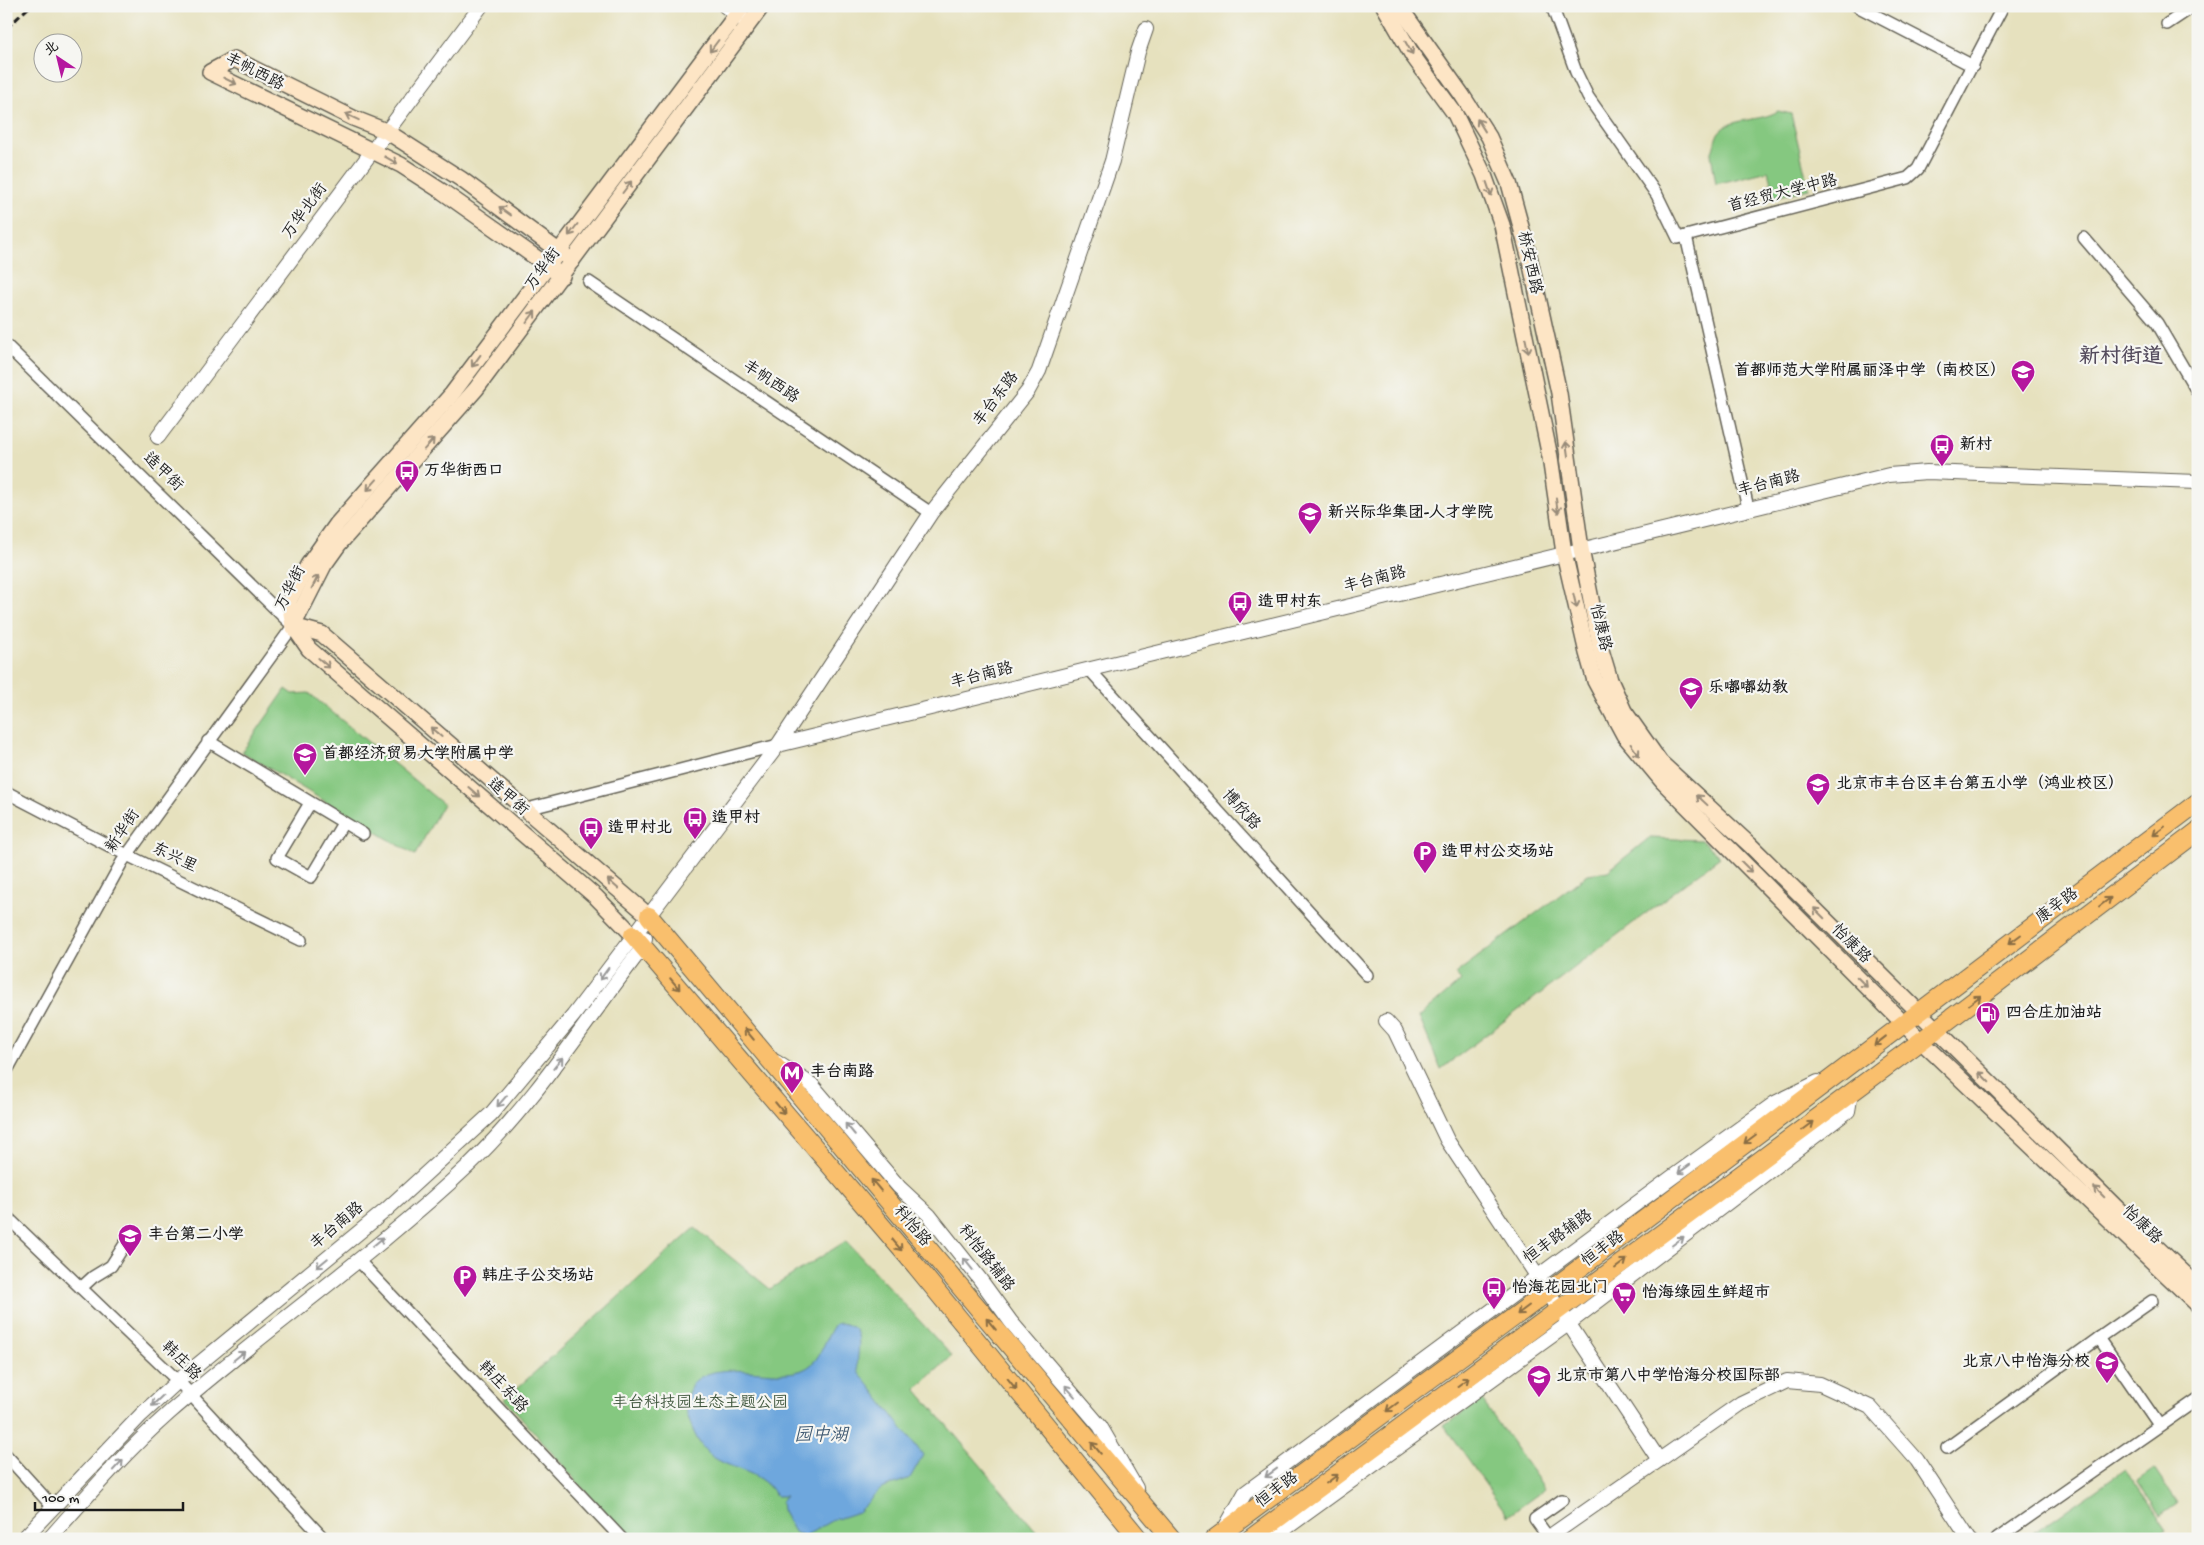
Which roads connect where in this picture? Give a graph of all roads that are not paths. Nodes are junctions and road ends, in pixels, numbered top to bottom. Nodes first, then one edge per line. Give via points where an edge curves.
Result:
1 (481, 6) edge
2 (1384, 6) edge
3 (1399, 6) edge
4 (1552, 6) edge
5 (1857, 6) edge
6 (2004, 6) edge
7 (2194, 6) edge
8 (757, 8) edge
9 (735, 9) edge
10 (749, 24) junction
11 (2167, 24) dead end
12 (1146, 29) dead end
13 (1973, 66) junction
14 (386, 131) junction
15 (372, 150) junction
16 (1682, 237) junction
17 (2084, 238) dead end
18 (558, 250) junction
19 (572, 261) junction
20 (547, 265) junction
21 (562, 276) junction
22 (589, 282) dead end
23 (6, 345) edge
24 (2198, 393) edge
25 (158, 437) dead end
26 (2198, 482) edge
27 (1748, 508) junction
28 (931, 513) junction
29 (1581, 549) junction
30 (1564, 553) junction
31 (293, 626) junction
32 (1088, 668) junction
33 (208, 741) junction
34 (778, 745) junction
35 (6, 792) edge
36 (2198, 802) edge
37 (310, 803) junction
38 (527, 809) junction
39 (343, 823) junction
40 (2198, 831) edge
41 (362, 834) dead end
42 (127, 855) junction
43 (649, 916) junction
44 (301, 940) dead end
45 (638, 941) junction
46 (1367, 975) dead end
47 (1919, 1011) junction
48 (1386, 1021) dead end
49 (1904, 1022) junction
50 (1936, 1029) junction
51 (1922, 1041) junction
52 (1843, 1069) junction
53 (6, 1072) edge
54 (6, 1216) edge
55 (132, 1233) dead end
56 (358, 1260) junction
57 (1537, 1276) junction
58 (2198, 1286) edge
59 (81, 1288) junction
60 (1547, 1292) junction
61 (2152, 1301) dead end
62 (2198, 1305) edge
63 (1564, 1317) junction
64 (2099, 1338) junction
65 (178, 1381) junction
66 (191, 1395) junction
67 (2198, 1399) edge
68 (2159, 1425) junction
69 (1947, 1448) dead end
70 (6, 1456) edge
71 (1659, 1460) junction
72 (1562, 1500) dead end
73 (52, 1506) junction
74 (1218, 1536) edge
75 (1547, 1538) edge
76 (23, 1539) edge
77 (49, 1539) edge
78 (324, 1539) edge
79 (622, 1539) edge
80 (1139, 1539) edge
81 (1172, 1539) edge
82 (1250, 1539) edge
83 (1271, 1539) edge
84 (1968, 1539) edge
85 (1997, 1539) edge

1 - 14 street, 万华北街
2 -> 30 main road, 桥安西路 via 1413,56 1455,114 1484,175 1502,224 1550,457
29 -> 3 main road, 桥安西路 via 1559,393 1529,256 1508,183 1489,137
4 - 16 street via 1588,97 1657,195
5 - 13 street
6 - 13 street, 首经贸大学中路
7 - 11 street
8 - 10 main road, 万华街
9 - 10 street
9 -> 18 main road, 万华街
19 -> 10 main road, 万华街
12 - 28 street, 丰台东路 via 1112,161 1039,371 1028,391
13 - 16 street, 首经贸大学中路 via 1918,169 1908,178
14 - 15 street, 万华北街
14 -> 15 main road, 丰帆西路 via 352,118 234,59 210,72
18 -> 14 main road, 丰帆西路 via 461,179
15 -> 20 main road, 丰帆西路 via 443,192
15 - 25 street, 万华北街
16 - 27 street
17 - 24 street via 2157,323
18 - 19 main road, 丰帆西路
18 - 20 main road, 万华街
19 - 21 main road, 万华街
20 - 21 main road, 丰帆西路
20 -> 31 main road, 万华街 via 432,419 322,544 289,601
31 -> 21 main road, 万华街 via 324,565 339,544 454,416
22 - 28 street, 丰帆西路
23 - 31 street, 造甲街
26 - 27 street, 丰台南路 via 1907,473 1872,478
27 - 29 street, 丰台南路
28 - 34 street, 丰台东路
29 - 30 street, 丰台南路
47 -> 29 main road, 怡康路 via 1750,845 1660,762 1641,737 1624,711 1610,680
30 - 32 street, 丰台南路
30 -> 49 main road, 怡康路 via 1595,681 1624,735 1663,782
31 - 33 street, 新华街
38 -> 31 main road, 造甲街 via 322,634
31 -> 45 main road, 造甲街 via 309,650 596,897
32 - 34 street, 丰台南路
32 - 46 street, 博欣路
33 - 37 street
33 - 42 street, 新华街
34 - 38 street, 造甲街
34 - 43 street, 丰台南路
35 - 42 street, 东兴里
36 -> 47 main road, 康辛路
37 - 39 street
37 - 39 street via 277,858 310,877
43 -> 38 main road, 造甲街
39 - 41 street
50 -> 40 main road, 康辛路
42 - 44 street, 东兴里
42 - 53 street, 新华街
43 - 45 street, 丰台南路
81 -> 43 main road, 科怡路
56 -> 45 street, 丰台南路 via 443,1188 504,1129 566,1053
45 -> 65 street, 丰台南路 via 491,1114 386,1210
45 -> 80 main road, 科怡路 via 916,1266
47 - 49 main road, 恒丰路
47 - 50 main road, 怡康路
48 - 57 street via 1394,1031 1447,1140
49 - 51 main road, 怡康路
49 -> 52 main road, 恒丰路
50 - 51 main road, 恒丰路
58 -> 50 main road, 怡康路
51 - 62 main road, 怡康路
63 -> 51 main road, 恒丰路
52 -> 57 street, 恒丰路辅路 via 1775,1103
52 -> 60 main road, 恒丰路
54 - 59 street, 韩庄路
55 - 59 street via 111,1266
66 -> 56 street, 丰台南路
56 - 79 street, 韩庄东路
57 - 60 street
57 -> 74 street, 恒丰路辅路 via 1245,1493
59 - 65 street, 韩庄路
60 - 63 street
60 -> 74 main road, 恒丰路
61 - 64 street
63 - 71 street
82 -> 63 main road, 恒丰路
63 - 83 street
64 - 68 street
64 - 69 street
65 - 66 street, 韩庄路
65 -> 73 street, 丰台南路
77 -> 66 street, 丰台南路 via 150,1431
66 - 78 street, 韩庄路
67 - 68 street
68 - 85 street
70 - 73 street
71 - 75 street
71 - 84 street via 1741,1403 1787,1381 1820,1384 1870,1407 1917,1460
72 - 75 street via 1535,1519
73 - 76 street, 丰台南路

